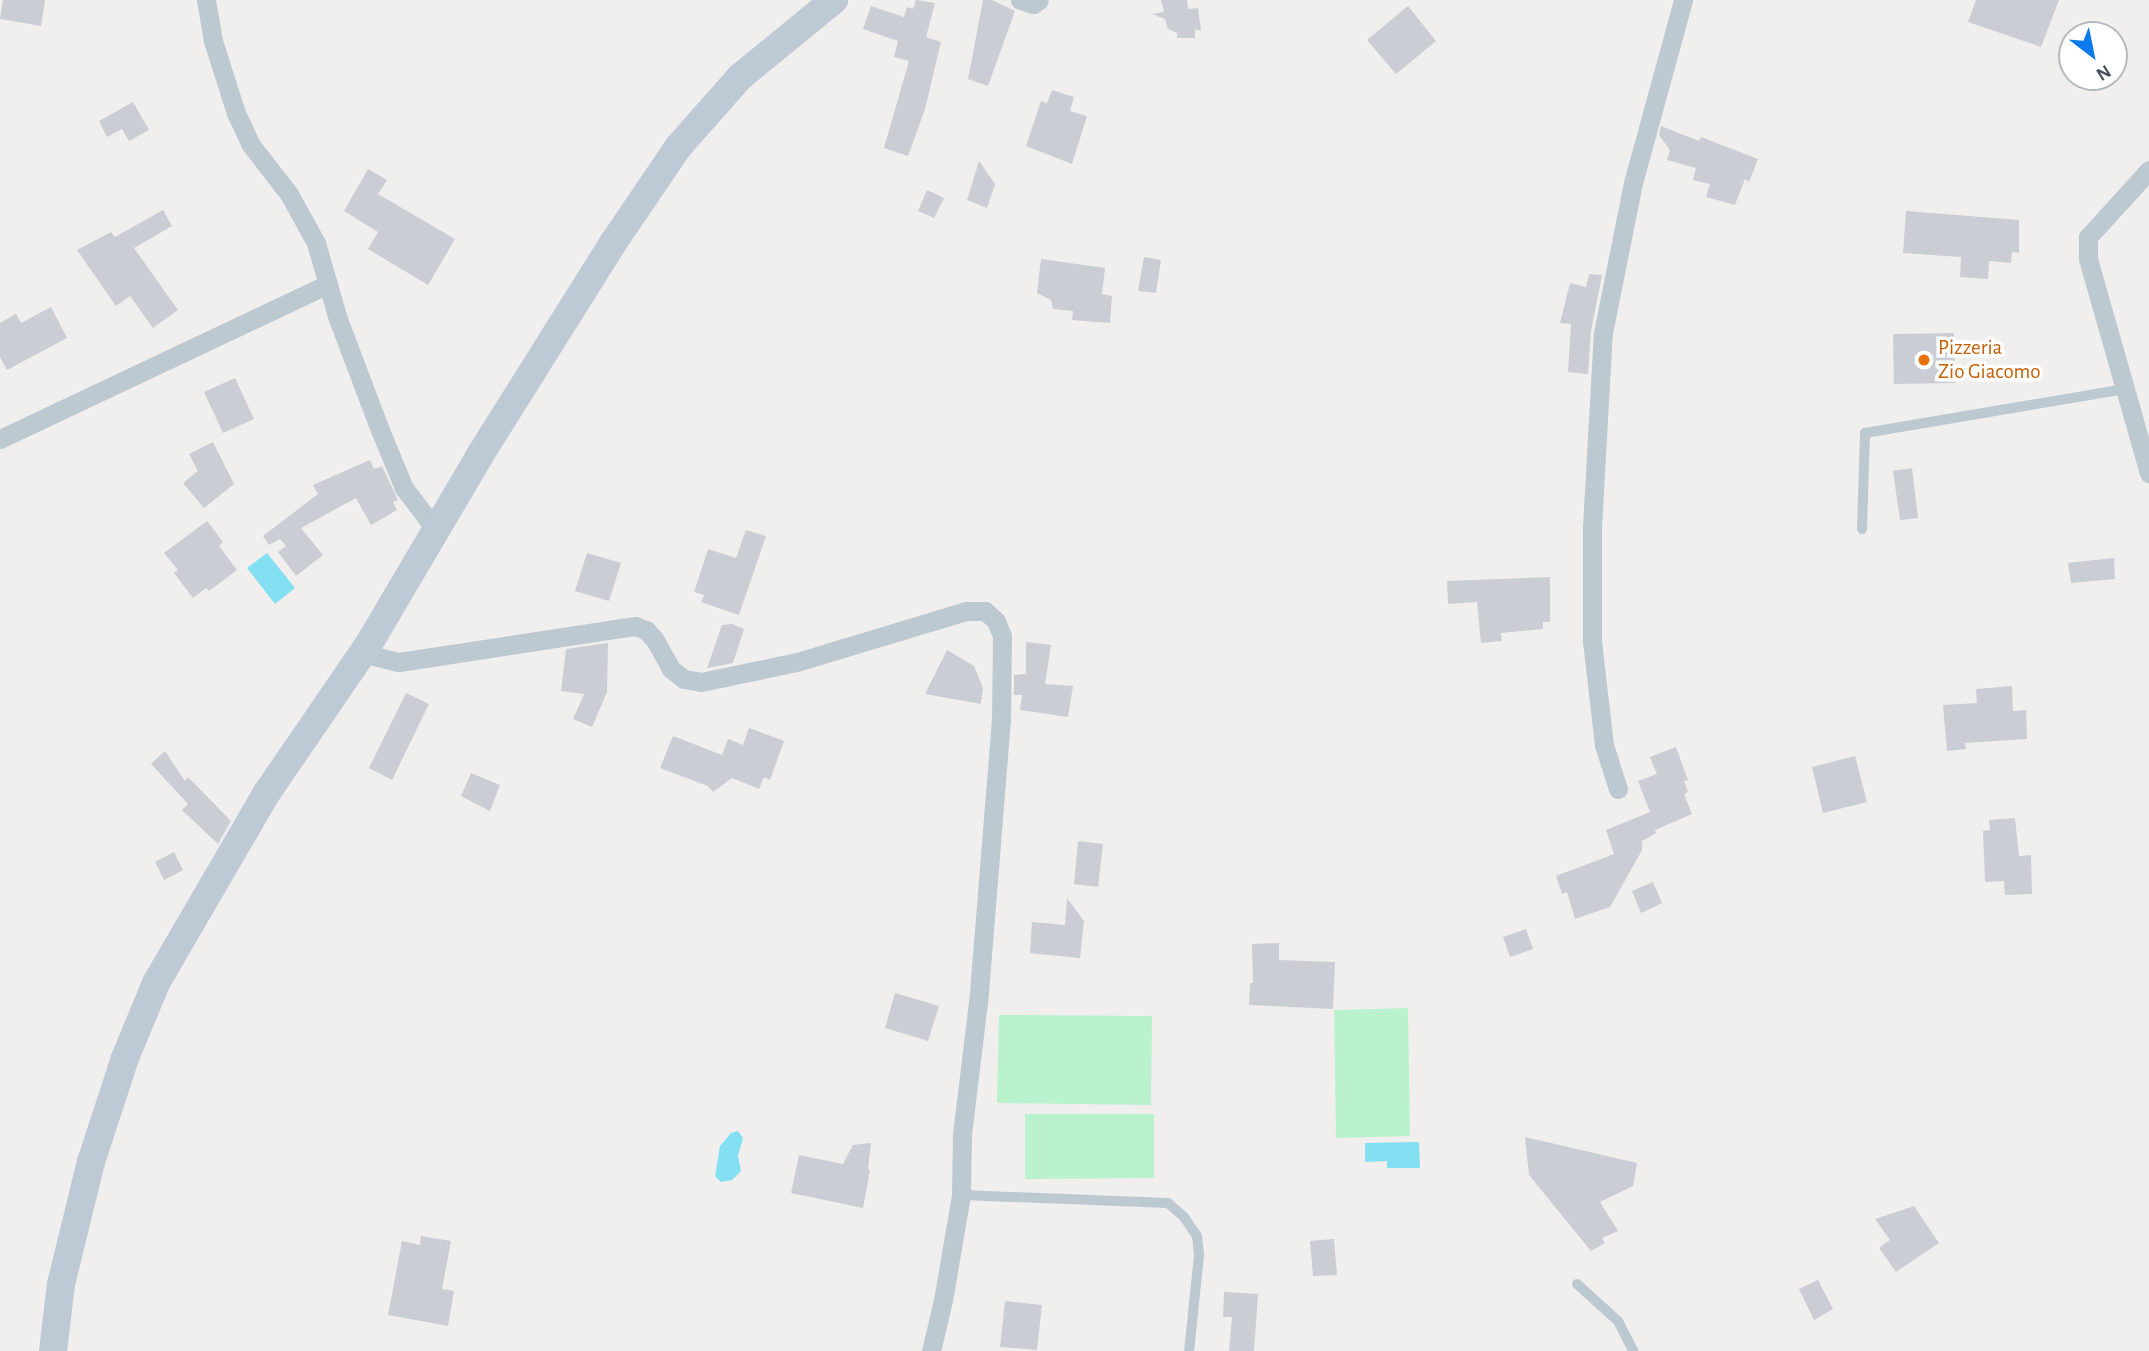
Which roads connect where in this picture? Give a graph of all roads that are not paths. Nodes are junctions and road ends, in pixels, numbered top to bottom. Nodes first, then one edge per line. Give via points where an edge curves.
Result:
1 (206, 0) edge
2 (834, 0) edge
3 (1020, 0) edge
4 (1039, 0) edge
5 (1684, 0) edge
6 (2149, 170) edge
7 (328, 284) junction
8 (2125, 389) junction
9 (0, 439) edge
10 (2149, 473) edge
11 (1862, 529) dead end
12 (436, 530) junction
13 (362, 653) junction
14 (1618, 789) dead end
15 (961, 1195) junction
16 (1577, 1284) dead end
17 (53, 1351) edge
18 (931, 1351) edge
19 (1189, 1351) edge
20 (1633, 1351) edge

1 - 7 street via 213,41 236,113 251,145 289,194 316,243
2 - 12 main road via 740,78 679,146 613,243
3 - 4 street via 1032,4
5 - 14 street via 1633,183 1602,333 1592,527 1592,642 1604,745
6 - 8 street via 2088,237 2088,259
7 - 9 street
7 - 12 street via 404,488
8 - 10 street
8 - 11 lane via 1865,433
12 - 13 main road
13 - 15 street via 399,662 635,626 655,640 671,669 684,679 701,682 797,662 966,611 985,611 1002,636 1001,719 978,1002 961,1135
13 - 17 main road via 266,794 156,983 125,1058 91,1162 61,1284
15 - 18 street
15 - 19 lane via 1168,1203 1197,1236
16 - 20 lane via 1618,1321

